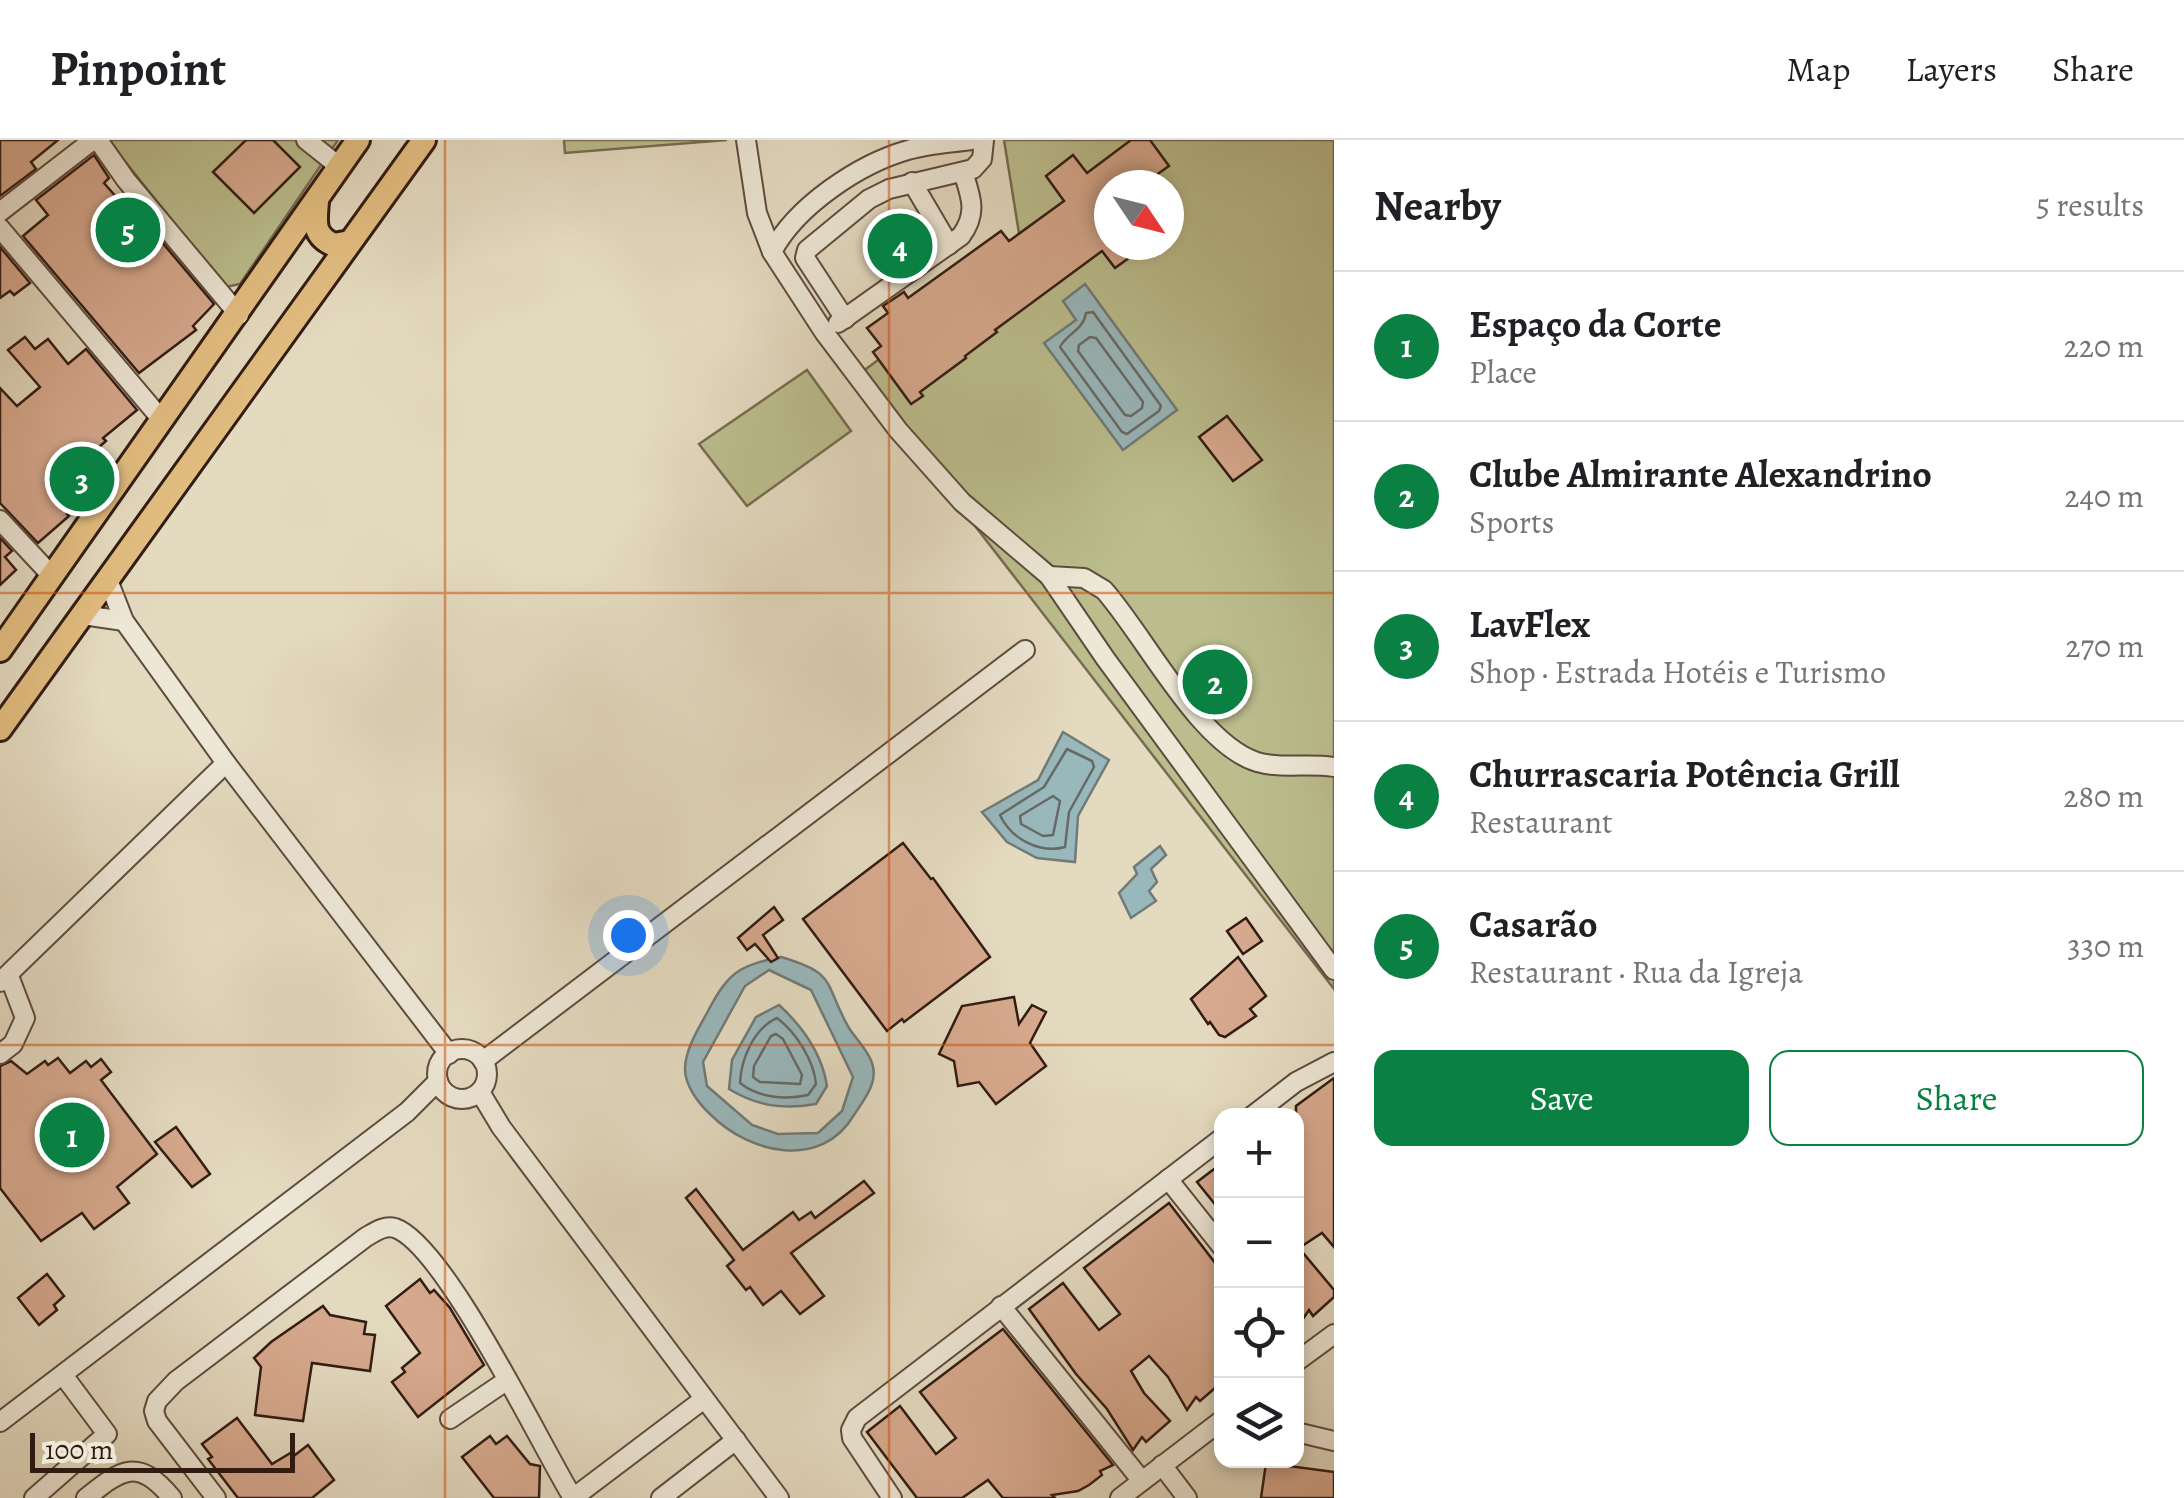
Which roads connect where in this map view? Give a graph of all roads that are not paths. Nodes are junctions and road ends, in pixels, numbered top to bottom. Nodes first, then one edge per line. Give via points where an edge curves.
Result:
1 (96, 140) edge
2 (306, 140) edge
3 (358, 140) edge
4 (424, 140) edge
5 (746, 140) edge
6 (970, 140) edge
7 (984, 140) edge
8 (340, 166) junction
9 (963, 172) junction
10 (912, 182) junction
11 (316, 202) junction
12 (0, 212) edge
13 (0, 228) edge
14 (350, 242) junction
15 (950, 244) junction
16 (772, 252) junction
17 (238, 315) junction
18 (845, 319) junction
19 (824, 332) junction
20 (162, 420) junction
21 (0, 520) edge
22 (51, 575) junction
23 (1050, 576) junction
24 (108, 580) junction
25 (83, 614) junction
26 (124, 620) junction
27 (0, 650) edge
28 (1025, 650) dead end
29 (0, 692) edge
30 (24, 696) junction
31 (0, 729) edge
32 (226, 763) junction
33 (1334, 766) edge
34 (1334, 970) edge
35 (5, 979) edge
36 (0, 1054) edge
37 (483, 1060) junction
38 (1334, 1062) edge
39 (442, 1066) junction
40 (480, 1092) junction
41 (456, 1098) junction
42 (1262, 1108) edge
43 (408, 1112) junction
44 (501, 1127) junction
45 (1214, 1144) edge
46 (1168, 1179) junction
47 (1214, 1237) edge
48 (1000, 1306) junction
49 (1334, 1334) edge
50 (1304, 1351) edge
51 (63, 1375) junction
52 (506, 1381) junction
53 (704, 1399) junction
54 (450, 1419) dead end
55 (0, 1422) edge
56 (1214, 1426) edge
57 (1304, 1434) edge
58 (736, 1440) junction
59 (1334, 1441) edge
60 (1162, 1465) junction
61 (1142, 1481) junction
62 (34, 1498) edge
63 (86, 1498) edge
64 (172, 1498) edge
65 (216, 1498) edge
66 (573, 1498) edge
67 (661, 1498) edge
68 (779, 1498) edge
69 (892, 1498) edge
70 (1120, 1498) edge
71 (1186, 1498) edge

1 - 12 street
1 - 17 street
2 - 8 street
3 - 8 main road
4 - 14 main road
5 - 16 street via 757,214
6 - 16 street via 912,149 865,169 795,218
7 - 9 street via 981,162
8 - 11 main road
9 - 10 street
9 - 15 street via 973,214
10 - 15 street
10 - 18 street via 869,199 807,250 805,258
11 - 14 main road via 318,235 334,245
11 - 17 main road
13 - 20 street
14 - 24 main road
15 - 18 street
16 - 19 street
17 - 20 main road
18 - 19 street
19 - 23 street via 962,502
20 - 22 main road
21 - 22 street
22 - 27 main road
23 - 33 street via 1084,578 1104,590 1231,750 1265,764
23 - 34 street
24 - 25 main road
24 - 26 street
25 - 26 street
25 - 30 main road
26 - 32 street
28 - 37 street
29 - 30 main road
30 - 31 main road
32 - 35 street
32 - 39 street via 429,1030
35 - 36 street via 25,1018
37 - 39 street via 468,1050
37 - 40 street via 487,1076
38 - 42 street
39 - 41 street
39 - 43 street
40 - 41 street
40 - 44 street
41 - 43 street
41 - 44 street
43 - 51 street
44 - 53 street
45 - 46 street
46 - 47 street
46 - 48 street
48 - 61 street
48 - 69 street via 855,1421 852,1438
49 - 50 street
51 - 55 street
51 - 62 street via 108,1434
52 - 54 street
52 - 65 street via 481,1330 412,1240 392,1228 378,1230 157,1401 157,1422
52 - 66 street
53 - 58 street
53 - 66 street
56 - 60 street
57 - 59 street
58 - 67 street
58 - 68 street
60 - 61 street
60 - 71 street
61 - 70 street
63 - 64 street via 132,1470 148,1475

